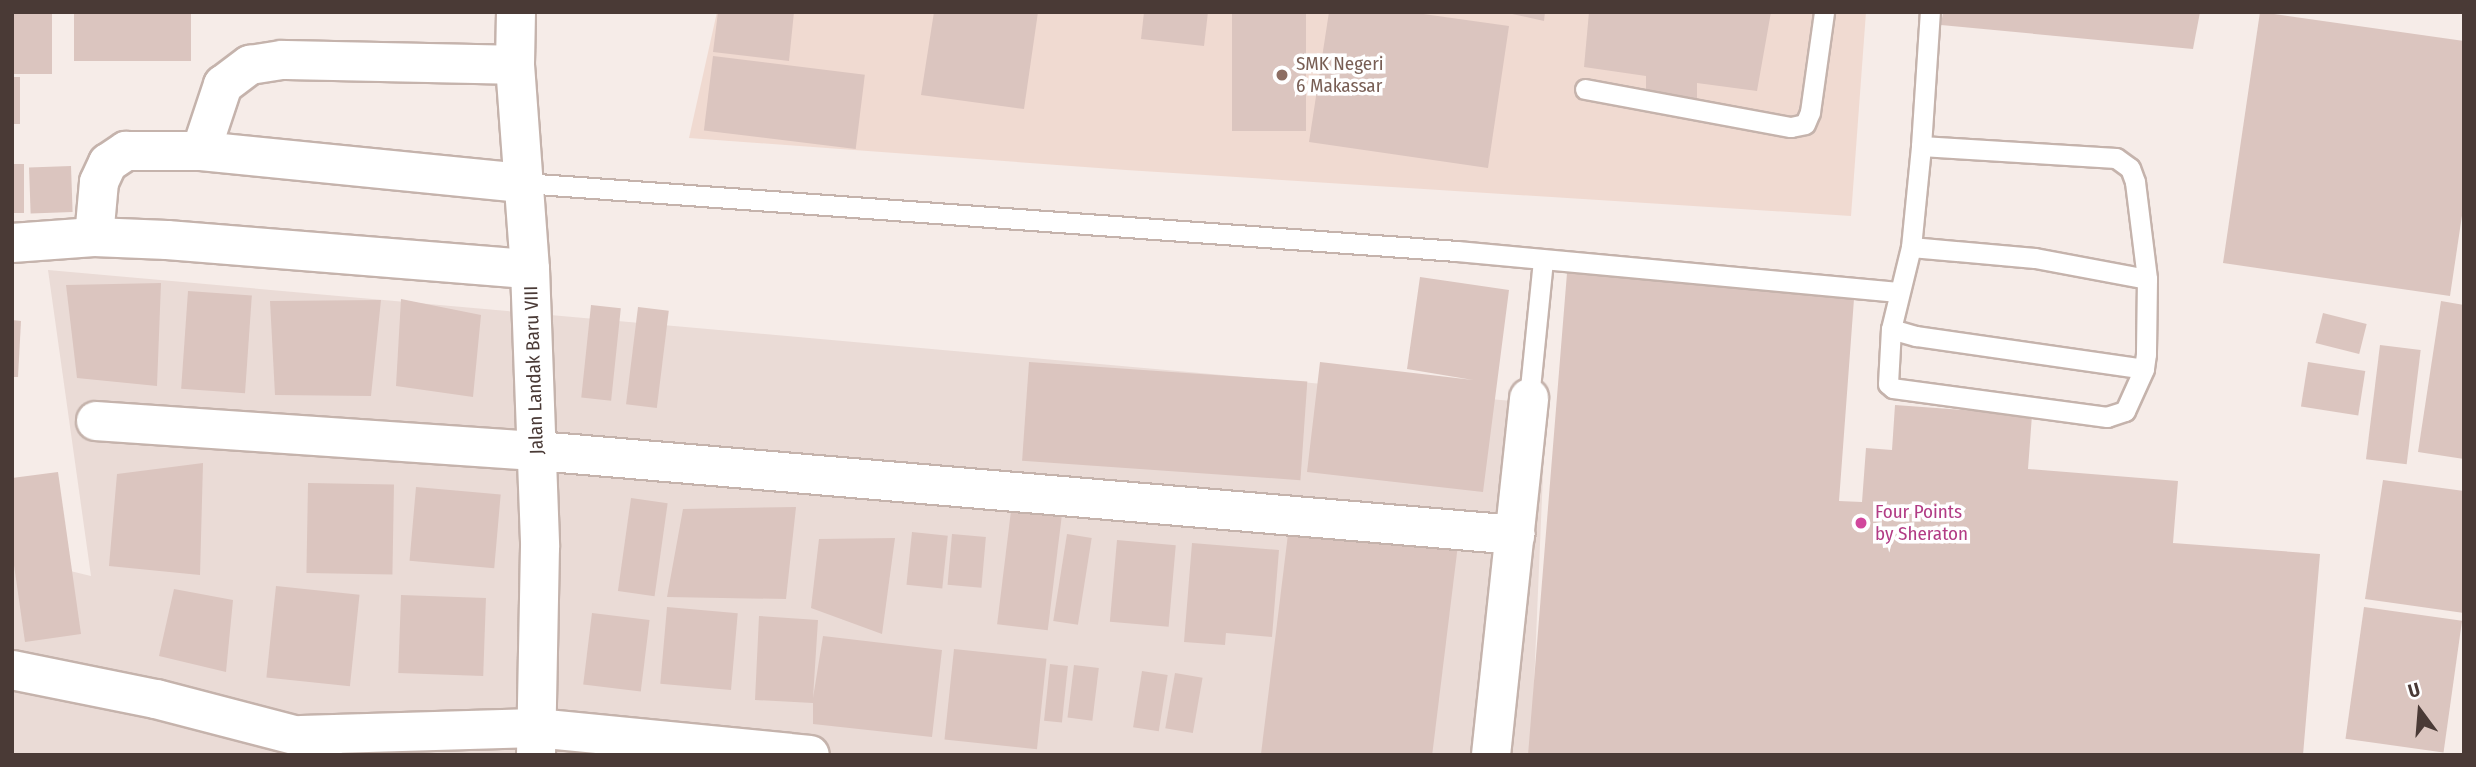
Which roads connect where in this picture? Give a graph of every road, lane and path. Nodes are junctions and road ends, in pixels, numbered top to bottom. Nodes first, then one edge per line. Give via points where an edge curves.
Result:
1 (516, 12) edge
2 (1824, 12) edge
3 (1930, 12) edge
4 (515, 65) junction
5 (1585, 89) dead end
6 (1922, 146) junction
7 (201, 151) junction
8 (524, 183) junction
9 (94, 237) junction
10 (12, 243) edge
11 (1911, 247) junction
12 (1543, 261) junction
13 (530, 269) junction
14 (2147, 279) junction
15 (1898, 292) junction
16 (1891, 329) junction
17 (2144, 369) junction
18 (1529, 398) joint
19 (96, 421) dead end
20 (538, 451) junction
21 (1515, 535) junction
22 (12, 670) edge
23 (302, 735) junction
24 (536, 742) edge
25 (360, 755) edge
26 (810, 755) edge
27 (1490, 755) edge

1 - 4 street, Jalan Landak Baru VIII
2 - 5 lane via 1805,124 1791,127
3 - 6 lane
4 - 7 street via 282,60 250,65 223,85
4 - 8 street, Jalan Landak Baru VIII
6 - 11 lane
6 - 14 lane via 2116,158 2130,168 2135,182
7 - 8 street
7 - 9 street via 126,151 108,163 99,182
8 - 12 lane
8 - 13 street, Jalan Landak Baru VIII
9 - 10 street
9 - 13 street
11 - 14 lane via 2035,258
11 - 15 lane
12 - 15 lane
12 - 18 lane
13 - 20 street, Jalan Landak Baru VIII
14 - 17 lane
15 - 16 lane
16 - 17 lane
16 - 17 lane via 1886,378 1893,388 2107,417 2125,411
18 - 21 street
19 - 20 street
20 - 21 street
20 - 24 street, Jalan Landak Baru VIII
21 - 27 street
22 - 23 street
23 - 24 street
23 - 25 street
24 - 26 street

